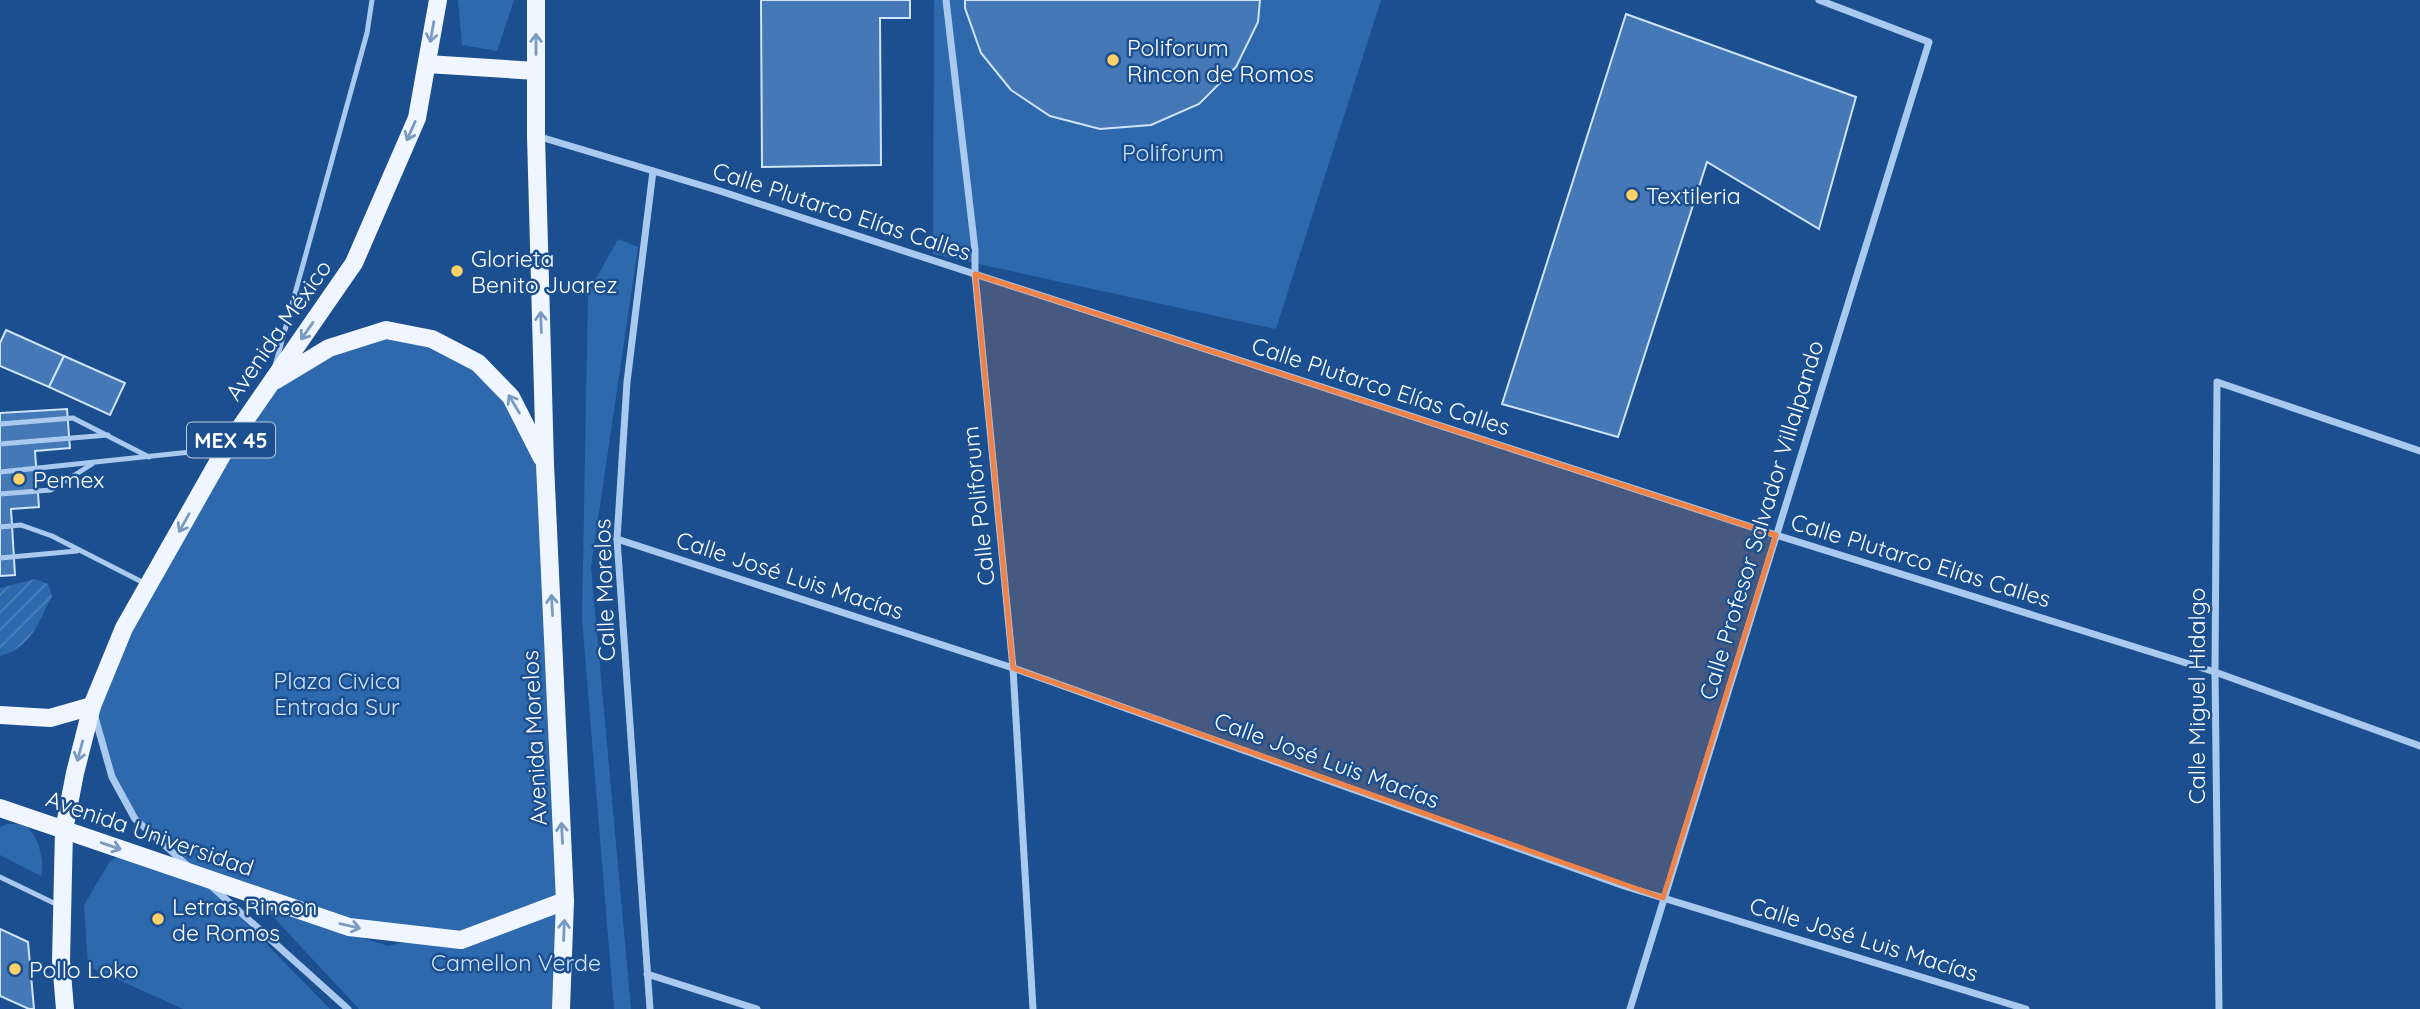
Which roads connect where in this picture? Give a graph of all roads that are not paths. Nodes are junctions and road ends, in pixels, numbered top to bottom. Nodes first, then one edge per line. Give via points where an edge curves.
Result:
1 (372, 0) edge
2 (438, 0) edge
3 (536, 0) edge
4 (946, 0) edge
5 (1819, 0) edge
6 (426, 64) junction
7 (536, 71) junction
8 (537, 136) junction
9 (653, 170) junction
10 (975, 274) junction
11 (270, 384) junction
12 (0, 424) edge
13 (108, 435) junction
14 (0, 444) edge
15 (226, 448) junction
16 (2420, 451) edge
17 (149, 457) junction
18 (94, 463) junction
19 (545, 464) junction
20 (0, 472) edge
21 (0, 494) edge
22 (0, 527) edge
23 (1776, 535) junction
24 (617, 539) junction
25 (80, 551) junction
26 (0, 558) edge
27 (148, 585) junction
28 (1013, 668) junction
29 (2214, 672) junction
30 (92, 706) junction
31 (0, 715) edge
32 (2420, 746) edge
33 (0, 808) edge
34 (64, 830) junction
35 (201, 876) junction
36 (0, 877) edge
37 (1663, 898) junction
38 (565, 901) junction
39 (62, 907) junction
40 (647, 974) junction
41 (65, 1009) edge
42 (348, 1009) edge
43 (561, 1009) edge
44 (650, 1009) edge
45 (757, 1009) edge
46 (1033, 1009) edge
47 (1630, 1009) edge
48 (2026, 1009) edge
49 (2219, 1009) edge

1 - 11 lane via 367,33
2 -> 6 main road, Avenida México / MEX 45
7 -> 3 main road
4 - 10 street, Calle Poliforum
5 - 23 street, Calle Profesor Salvador Villalpando via 1929,42
6 - 7 main road
6 -> 11 main road, Avenida México / MEX 45 via 417,118 354,263
7 - 8 main road
8 - 9 street, Calle Plutarco Elías Calles
19 -> 8 main road
9 - 10 street, Calle Plutarco Elías Calles
9 - 24 street, Calle Morelos via 627,382
10 - 23 street, Calle Plutarco Elías Calles
10 - 28 street, Calle Poliforum
11 - 15 main road, Avenida México / MEX 45
19 -> 11 main road via 511,397 478,363 432,340 386,330 329,348
12 - 13 lane via 73,418
13 - 14 lane
13 - 17 lane
15 - 17 lane
15 -> 27 main road, Avenida México / MEX 45
16 - 29 street, Calle Miguel Hidalgo via 2217,382
17 - 18 lane
18 - 20 lane
18 - 21 lane via 51,490
38 -> 19 main road, Avenida Morelos
22 - 25 lane via 21,525
23 - 29 street, Calle Plutarco Elías Calles
23 - 37 street, Calle Profesor Salvador Villalpando
24 - 28 street, Calle José Luis Macías
24 - 40 street, Calle Morelos
25 - 26 lane
25 - 27 lane
27 - 30 main road, Avenida México / MEX 45 via 124,628
28 - 37 street, Calle José Luis Macías
28 - 46 street, Calle Poliforum
29 - 32 street, Calle Plutarco Elías Calles
29 - 49 street, Calle Miguel Hidalgo
30 - 31 main road via 50,718
30 -> 34 main road, Avenida México / MEX 45
30 - 35 street via 112,777 135,819
33 - 34 main road, Avenida Universidad
34 -> 35 main road, Avenida Universidad
34 - 39 main road, MEX 45
35 -> 38 main road, Avenida Universidad via 349,927 461,940
35 - 42 street
36 - 39 lane
37 - 47 street, Calle Profesor Salvador Villalpando
37 - 48 street, Calle José Luis Macías
43 -> 38 main road, Avenida Morelos
39 - 41 main road, MEX 45
40 - 44 street, Calle Morelos
40 - 45 street

